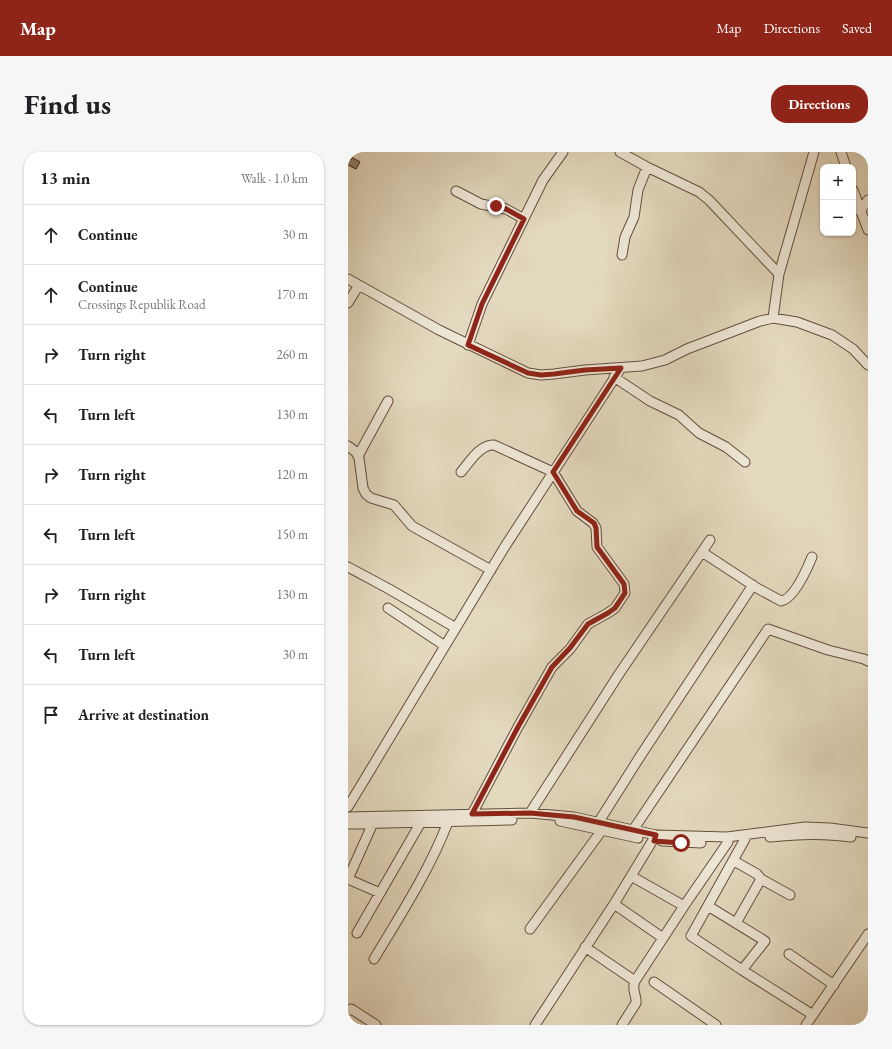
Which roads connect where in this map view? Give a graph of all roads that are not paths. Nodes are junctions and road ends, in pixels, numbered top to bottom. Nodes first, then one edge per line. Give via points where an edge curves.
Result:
1 (563, 152) edge
2 (620, 152) edge
3 (814, 152) edge
4 (841, 152) edge
5 (845, 164) edge
6 (647, 167) junction
7 (456, 191) dead end
8 (856, 195) edge
9 (868, 200) edge
10 (864, 210) edge
11 (524, 219) junction
12 (868, 230) edge
13 (622, 255) dead end
14 (779, 274) junction
15 (348, 279) edge
16 (359, 285) junction
17 (348, 303) edge
18 (773, 318) junction
19 (468, 345) junction
20 (868, 365) edge
21 (621, 368) junction
22 (614, 378) junction
23 (388, 401) dead end
24 (348, 446) edge
25 (358, 456) junction
26 (745, 462) dead end
27 (461, 472) dead end
28 (553, 472) junction
29 (710, 540) dead end
30 (702, 552) junction
31 (812, 557) dead end
32 (348, 567) edge
33 (491, 570) junction
34 (753, 585) junction
35 (388, 608) dead end
36 (456, 628) junction
37 (445, 646) junction
38 (868, 662) edge
39 (348, 807) edge
40 (530, 813) junction
41 (472, 814) junction
42 (348, 817) edge
43 (421, 822) junction
44 (448, 822) junction
45 (373, 823) junction
46 (348, 824) edge
47 (600, 827) junction
48 (633, 830) junction
49 (868, 833) edge
50 (655, 838) junction
51 (868, 839) edge
52 (745, 840) junction
53 (728, 842) junction
54 (734, 861) junction
55 (631, 876) junction
56 (348, 879) edge
57 (761, 879) junction
58 (380, 893) junction
59 (790, 896) dead end
60 (614, 904) junction
61 (684, 906) junction
62 (708, 906) junction
63 (736, 923) junction
64 (530, 929) dead end
65 (357, 933) dead end
66 (868, 935) edge
67 (663, 938) junction
68 (585, 947) junction
69 (789, 954) dead end
70 (374, 960) dead end
71 (742, 970) junction
72 (634, 981) junction
73 (654, 982) dead end
74 (834, 984) junction
75 (349, 1008) edge
76 (813, 1015) junction
77 (376, 1025) edge
78 (535, 1025) edge
79 (622, 1025) edge
80 (716, 1025) edge
81 (806, 1025) edge

1 - 11 street via 543,180
2 - 6 street
3 - 14 street
4 - 5 street
6 - 13 street via 638,190 634,217 625,237
6 - 14 street via 699,192 709,200
7 - 11 street via 480,204 506,209
8 - 10 street
9 - 10 street
10 - 12 street
11 - 19 street via 482,304
14 - 18 street
15 - 16 street
16 - 17 street
16 - 19 street
18 - 20 street via 797,322 832,335 853,349
18 - 21 street via 687,349 665,360
19 - 21 street via 528,373 541,375
21 - 22 street
22 - 26 street via 650,401 679,415 699,433
22 - 28 street
23 - 25 street
24 - 25 street
25 - 33 street via 366,494 394,505 412,526
27 - 28 street via 488,444
28 - 33 street
28 - 41 street via 577,511 595,525 597,547 624,584 625,593 612,611 588,624 552,667
29 - 30 street
30 - 34 street
30 - 40 street via 615,680
31 - 34 street via 796,588 783,601
32 - 36 street
33 - 36 street
34 - 47 street via 640,755
35 - 37 street
36 - 37 street
37 - 39 street
38 - 48 street via 768,629
40 - 41 street
40 - 47 street via 574,817
41 - 42 street
43 - 44 street
43 - 45 street
43 - 58 street
44 - 47 street via 550,820
44 - 70 street via 418,888
45 - 46 street
45 - 56 street
47 - 48 street
47 - 50 street
47 - 64 street
48 - 50 street
49 - 50 street via 806,827 727,837
50 - 53 street via 681,843
50 - 55 street
51 - 52 street via 800,834
52 - 53 street
52 - 54 street
53 - 61 street
54 - 57 street
54 - 62 street
55 - 60 street
55 - 61 street
56 - 58 street
57 - 59 street
57 - 63 street
58 - 65 street
60 - 67 street
60 - 68 street
61 - 67 street
62 - 63 street
62 - 71 street via 691,936
63 - 71 street via 764,941
66 - 74 street
67 - 72 street
68 - 72 street
68 - 78 street
69 - 74 street
71 - 76 street
72 - 79 street via 636,1003
73 - 80 street
74 - 76 street
75 - 77 street
76 - 81 street

